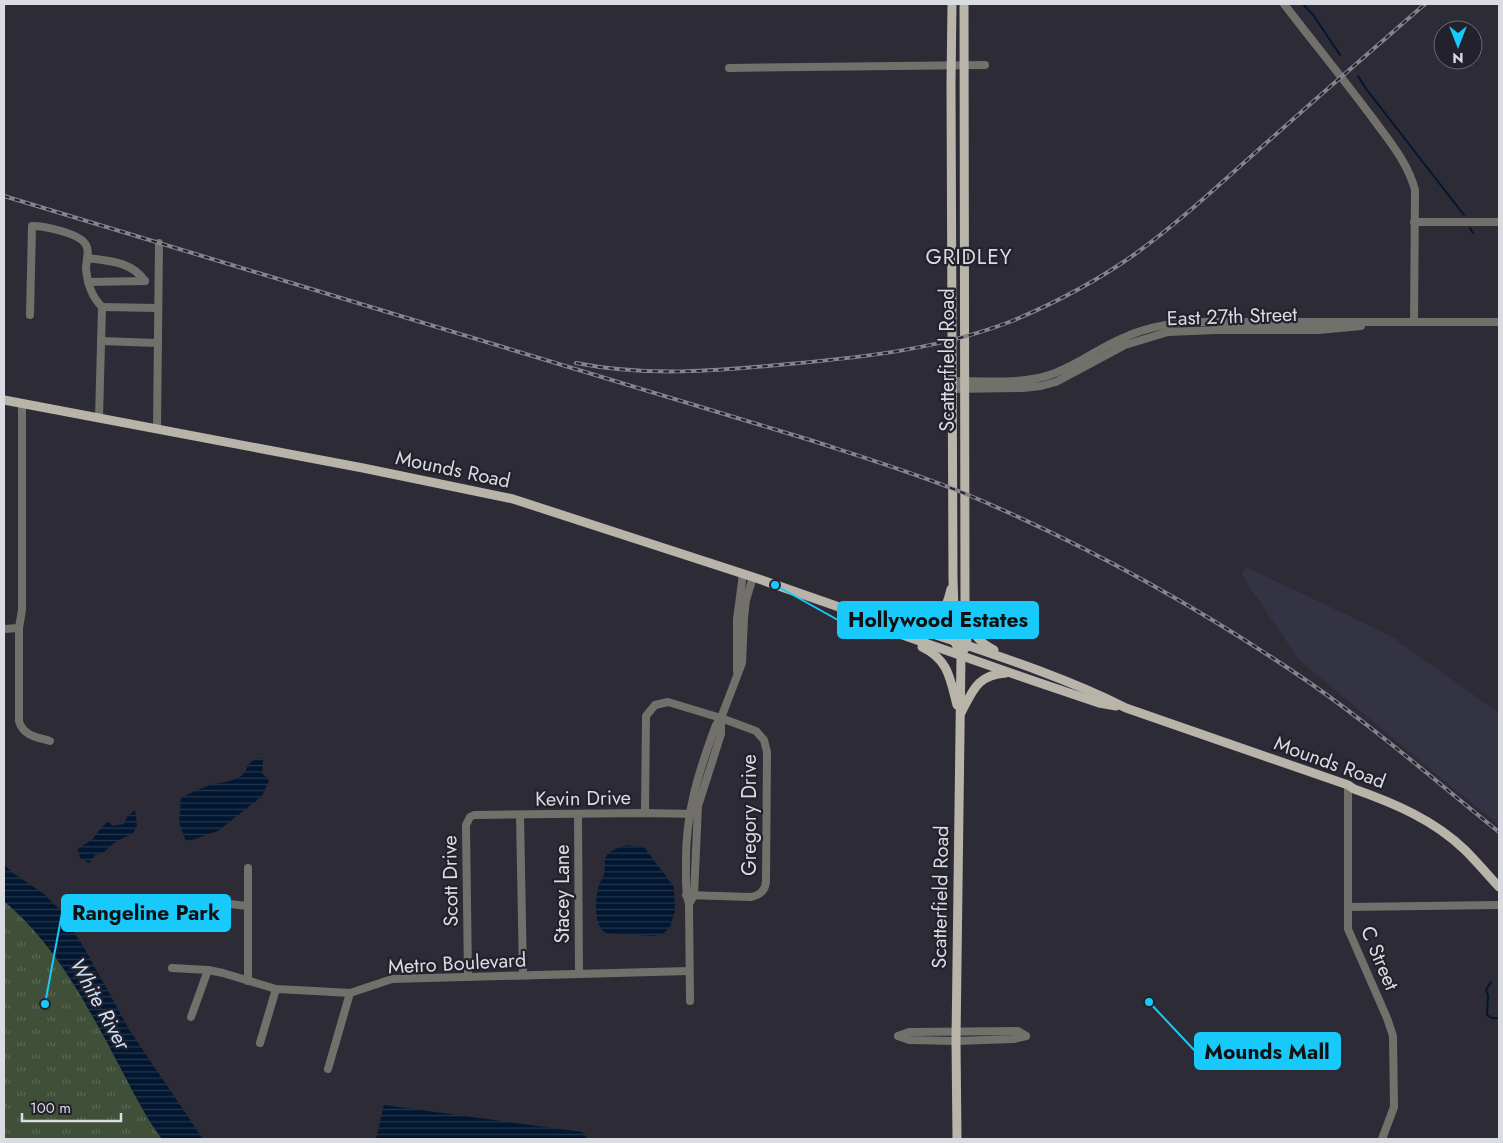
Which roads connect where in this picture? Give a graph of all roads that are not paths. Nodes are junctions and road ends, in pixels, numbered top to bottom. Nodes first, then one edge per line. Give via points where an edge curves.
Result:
1 (952, 4) edge
2 (964, 4) edge
3 (1284, 4) edge
4 (985, 65) dead end
5 (951, 66) junction
6 (964, 66) junction
7 (729, 68) dead end
8 (1414, 222) junction
9 (1499, 222) edge
10 (159, 242) dead end
11 (87, 258) junction
12 (88, 282) junction
13 (102, 307) junction
14 (158, 308) junction
15 (30, 315) dead end
16 (1414, 322) junction
17 (1499, 322) edge
18 (101, 342) junction
19 (158, 343) junction
20 (953, 385) junction
21 (965, 385) junction
22 (4, 400) edge
23 (22, 404) junction
24 (99, 418) junction
25 (157, 428) junction
26 (743, 574) junction
27 (753, 577) junction
28 (953, 579) junction
29 (965, 604) junction
30 (895, 621) junction
31 (882, 622) junction
32 (19, 628) junction
33 (4, 629) edge
34 (891, 631) junction
35 (955, 642) junction
36 (967, 645) junction
37 (961, 655) junction
38 (1014, 662) junction
39 (1010, 673) junction
40 (737, 676) junction
41 (1126, 708) junction
42 (960, 715) junction
43 (722, 718) junction
44 (50, 742) dead end
45 (1348, 785) junction
46 (644, 812) junction
47 (578, 814) junction
48 (693, 814) junction
49 (520, 815) junction
50 (470, 817) joint
51 (248, 868) dead end
52 (1499, 887) edge
53 (690, 895) junction
54 (1499, 904) edge
55 (183, 905) dead end
56 (247, 906) junction
57 (1348, 907) junction
58 (172, 968) dead end
59 (208, 970) junction
60 (689, 971) junction
61 (579, 973) junction
62 (523, 975) junction
63 (468, 977) junction
64 (248, 981) junction
65 (276, 989) junction
66 (350, 993) junction
67 (690, 1001) dead end
68 (192, 1017) dead end
69 (956, 1036) junction
70 (260, 1044) dead end
71 (328, 1069) dead end
72 (957, 1139) edge
73 (1382, 1139) edge

1 - 5 main road, Scatterfield Road
2 - 6 main road, Scatterfield Road
3 - 8 street via 1407,167 1415,190
4 - 6 street
5 - 6 street
5 - 7 street
5 - 20 main road, Scatterfield Road
6 - 21 main road, Scatterfield Road
8 - 9 street
8 - 16 street
10 - 14 street
11 - 12 street
11 - 12 street via 124,264 145,281
11 - 15 street via 87,246 83,240 45,226 32,226
12 - 13 street via 95,300
13 - 14 street
13 - 18 street
14 - 19 street
16 - 17 street, East 27th Street
16 - 21 street, East 27th Street via 1319,330 1168,332 1125,345 1056,382 1022,388
18 - 19 street
18 - 24 street
19 - 25 street
20 - 21 street, East 27th Street
20 - 28 main road, Scatterfield Road
21 - 29 main road, Scatterfield Road
22 - 23 main road, Mounds Road
23 - 24 main road, Mounds Road
23 - 32 street via 22,610
24 - 25 main road, Mounds Road
25 - 26 main road, Mounds Road via 513,499
26 - 27 main road, Mounds Road
26 - 40 street via 737,619
27 - 31 main road, Mounds Road
27 - 40 street via 746,600 744,652
28 - 30 main road via 945,607 937,618 923,623
28 - 35 main road, Scatterfield Road
29 - 36 main road, Scatterfield Road
29 - 38 main road via 969,622 979,640
30 - 31 main road, Mounds Road
30 - 35 main road, Mounds Road
31 - 34 main road, Mounds Road
32 - 33 street
32 - 44 street via 20,727 26,733
34 - 37 main road, Mounds Road
34 - 42 main road via 933,652 942,660 948,670
35 - 36 main road, Mounds Road
35 - 37 main road, Scatterfield Road
36 - 37 main road
36 - 38 main road, Mounds Road
37 - 39 main road, Mounds Road
37 - 42 main road, Scatterfield Road
38 - 41 main road, Mounds Road via 1102,695
39 - 41 main road, Mounds Road via 1099,703
39 - 42 main road via 993,674 982,681
40 - 43 street
41 - 45 main road, Mounds Road
42 - 69 main road, Scatterfield Road
43 - 46 street, Gregory Drive via 668,702 660,702 650,709 646,716
43 - 48 street via 716,725 697,778
43 - 53 street, Gregory Drive via 756,731 766,746 766,885 762,892 752,897
45 - 52 main road, Mounds Road via 1428,822 1464,850
45 - 57 street, C Street
46 - 47 street, Kevin Drive
46 - 48 street, Kevin Drive
47 - 49 street, Kevin Drive
47 - 61 street, Stacey Lane
48 - 53 street
49 - 50 street, Kevin Drive
49 - 62 street
50 - 63 street, Scott Drive via 466,825
51 - 56 street
53 - 60 street
54 - 57 street
55 - 56 street
56 - 64 street
57 - 73 street, C Street via 1348,928 1393,1036 1394,1107
58 - 59 street, Metro Boulevard
59 - 64 street, Metro Boulevard
59 - 68 street
60 - 61 street, Metro Boulevard
60 - 67 street
61 - 62 street, Metro Boulevard
62 - 63 street, Metro Boulevard
63 - 66 street, Metro Boulevard via 392,979
64 - 65 street, Metro Boulevard
65 - 66 street, Metro Boulevard
65 - 70 street
66 - 71 street
69 - 69 street via 909,1032 898,1036 909,1040
69 - 69 street via 1014,1039 1026,1036 1018,1030
69 - 72 main road, Scatterfield Road

